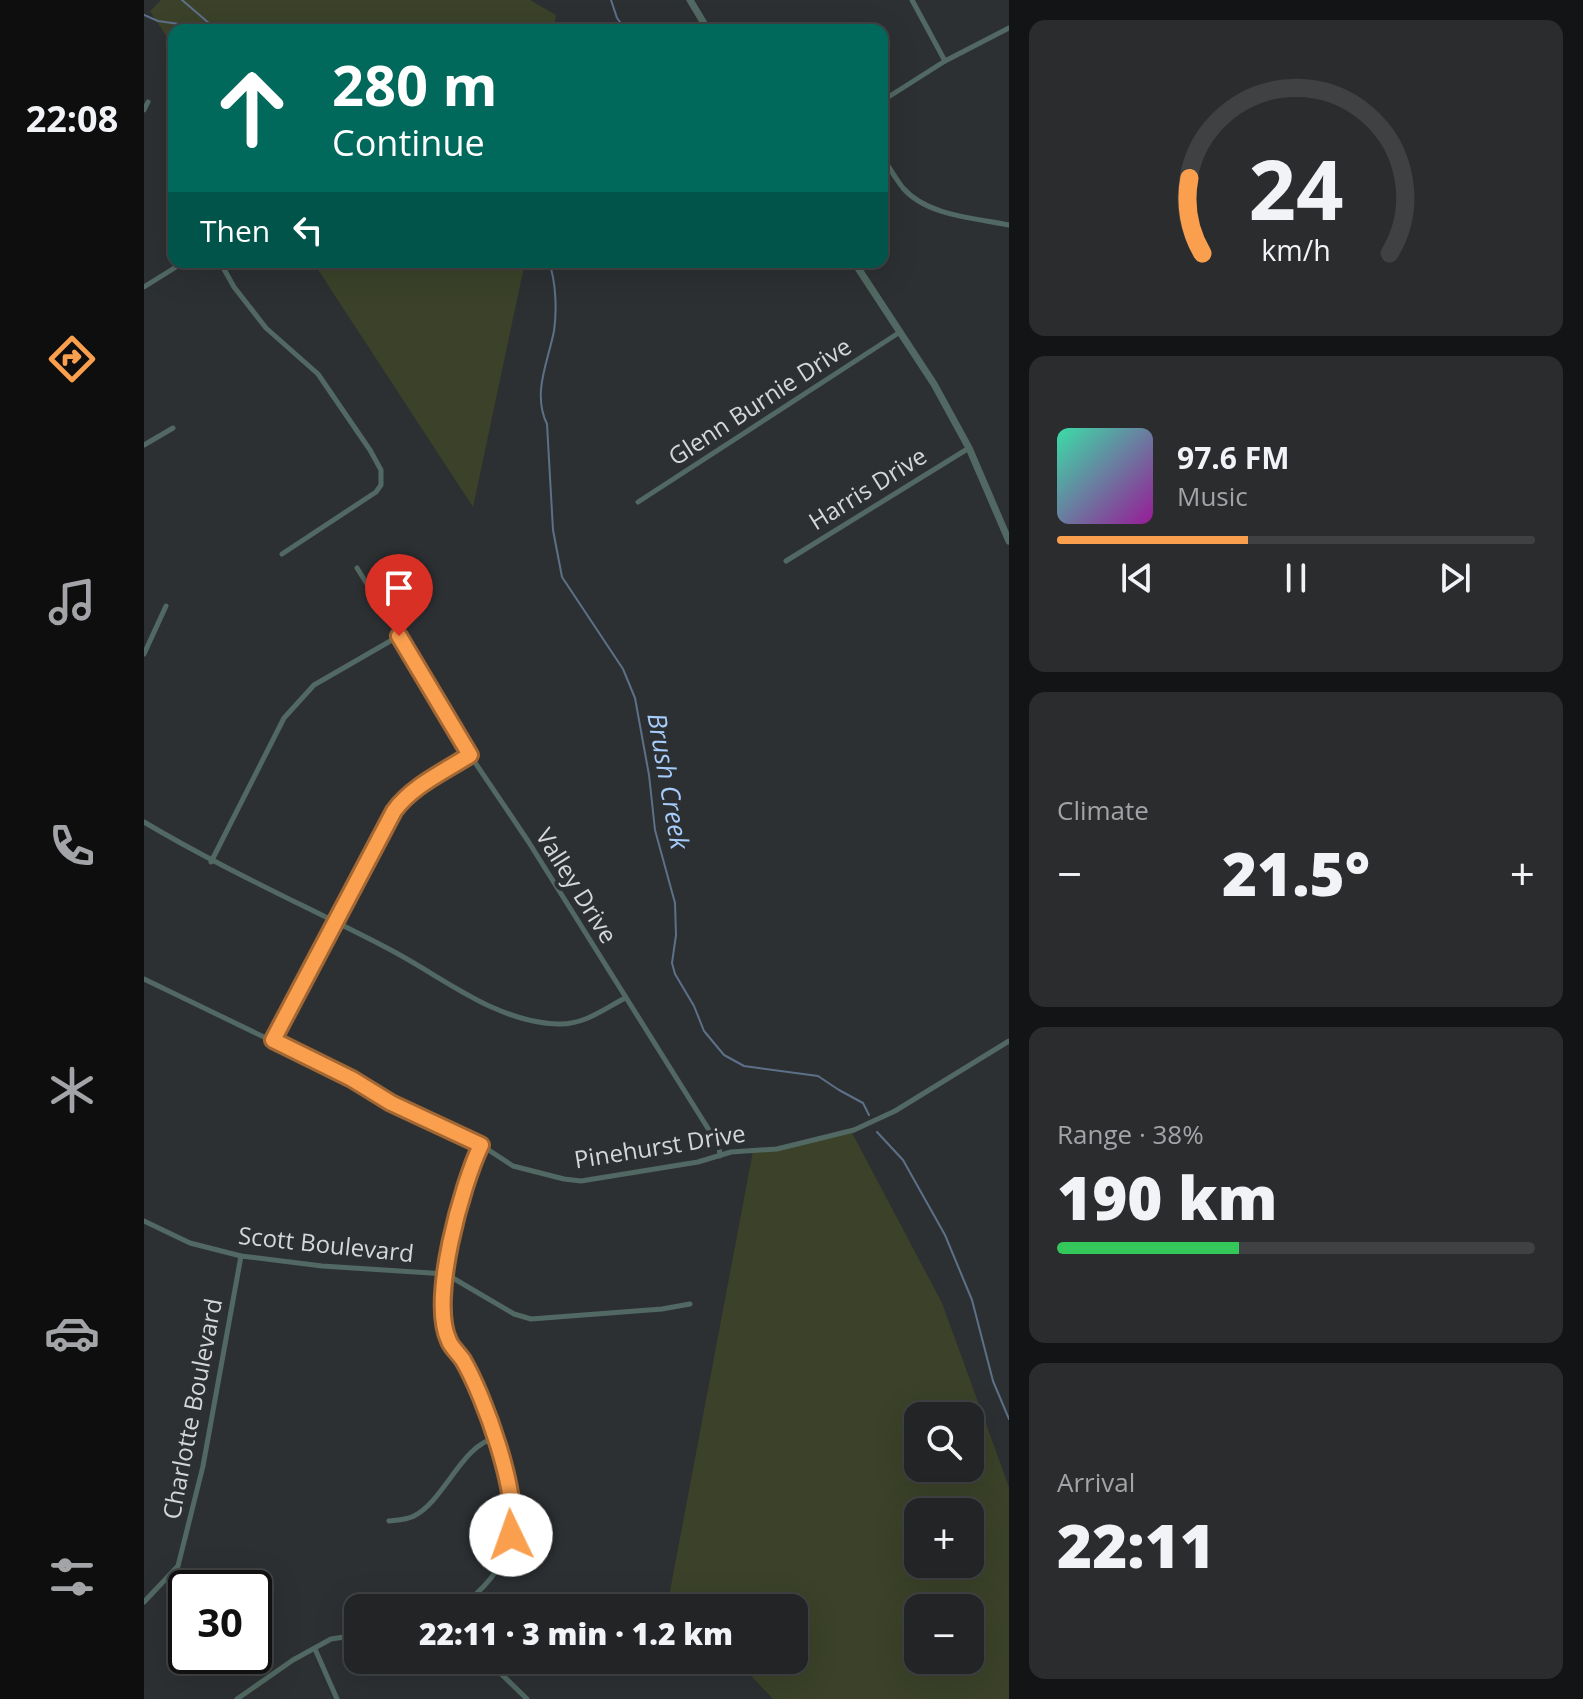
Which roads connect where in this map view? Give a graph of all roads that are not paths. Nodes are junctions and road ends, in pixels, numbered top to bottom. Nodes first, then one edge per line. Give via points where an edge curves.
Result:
1 (690, 0) edge
2 (912, 0) edge
3 (704, 24) edge
4 (1009, 28) edge
5 (945, 61) junction
6 (888, 97) edge
7 (148, 102) dead end
8 (144, 110) edge
9 (888, 165) edge
10 (1009, 225) edge
11 (174, 268) edge
12 (223, 268) edge
13 (858, 268) edge
14 (144, 287) edge
15 (900, 332) junction
16 (173, 428) dead end
17 (144, 445) edge
18 (969, 448) junction
19 (638, 502) dead end
20 (1009, 541) edge
21 (282, 554) dead end
22 (786, 561) dead end
23 (357, 568) dead end
24 (166, 606) dead end
25 (399, 636) junction
26 (144, 654) edge
27 (470, 755) junction
28 (144, 822) edge
29 (211, 862) junction
30 (336, 922) junction
31 (144, 979) edge
32 (625, 998) junction
33 (273, 1040) junction
34 (1009, 1041) edge
35 (481, 1145) junction
36 (720, 1156) junction
37 (144, 1221) edge
38 (241, 1256) junction
39 (446, 1274) junction
40 (690, 1304) dead end
41 (496, 1438) junction
42 (389, 1521) dead end
43 (473, 1594) edge
44 (144, 1602) edge
45 (344, 1637) edge
46 (315, 1649) junction
47 (501, 1674) edge
48 (237, 1699) edge
49 (337, 1699) edge
50 (527, 1699) edge

1 - 3 street
2 - 5 street
4 - 5 street
5 - 6 street
7 - 8 street
9 - 10 street via 904,190 936,209
11 - 14 street
12 - 21 street via 266,328 318,374 381,470 376,492
13 - 15 street
15 - 18 street
15 - 19 street, Glenn Burnie Drive
16 - 17 street
18 - 20 street
18 - 22 street, Harris Drive
23 - 25 street, Valley Drive
24 - 26 street
25 - 27 street, Valley Drive
25 - 29 street via 314,685 284,718
27 - 30 street via 400,802
27 - 32 street, Valley Drive
28 - 29 street
29 - 30 street
30 - 32 street via 485,1004 526,1019 574,1024
30 - 33 street
31 - 33 street, Pinehurst Drive
32 - 36 street, Valley Drive via 719,1146
33 - 35 street, Pinehurst Drive
34 - 36 street, Pinehurst Drive via 854,1130
35 - 36 street, Pinehurst Drive via 513,1166 581,1181
35 - 39 street via 469,1171
37 - 38 street, Scott Boulevard via 190,1243
38 - 39 street, Scott Boulevard
38 - 44 street, Charlotte Boulevard via 203,1466 178,1566
39 - 40 street, Scott Boulevard via 531,1319
39 - 41 street via 442,1311 449,1341 488,1411
41 - 42 street via 470,1455 421,1512
41 - 43 street via 511,1535 502,1562
45 - 46 street
46 - 48 street
46 - 49 street
47 - 50 street

